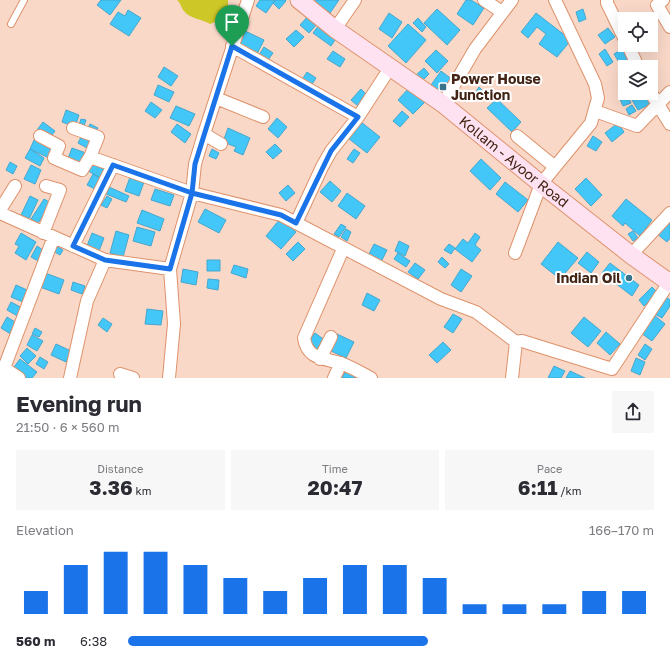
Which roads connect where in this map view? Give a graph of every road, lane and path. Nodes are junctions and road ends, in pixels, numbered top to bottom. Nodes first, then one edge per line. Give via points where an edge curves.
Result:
1 (24, 0) edge
2 (248, 0) edge
3 (299, 0) edge
4 (355, 0) edge
5 (484, 0) edge
6 (512, 0) edge
7 (555, 0) edge
8 (607, 0) edge
9 (663, 0) edge
10 (502, 12) junction
11 (11, 24) dead end
12 (618, 24) edge
13 (670, 27) edge
14 (335, 29) junction
15 (232, 46) junction
16 (390, 68) junction
17 (670, 92) edge
18 (216, 98) junction
19 (654, 100) edge
20 (443, 104) junction
21 (657, 105) junction
22 (595, 112) junction
23 (263, 117) dead end
24 (358, 117) junction
25 (670, 124) edge
26 (73, 128) dead end
27 (204, 134) junction
28 (40, 136) dead end
29 (517, 136) dead end
30 (221, 144) dead end
31 (90, 157) junction
32 (113, 165) junction
33 (555, 167) junction
34 (540, 184) junction
35 (14, 186) dead end
36 (46, 186) dead end
37 (192, 193) junction
38 (0, 210) edge
39 (0, 213) edge
40 (670, 213) edge
41 (296, 223) junction
42 (48, 236) junction
43 (73, 246) junction
44 (343, 249) junction
45 (515, 253) dead end
46 (631, 255) junction
47 (105, 260) junction
48 (170, 269) junction
49 (670, 282) edge
50 (331, 336) dead end
51 (516, 342) junction
52 (320, 359) junction
53 (341, 363) junction
54 (3, 373) edge
55 (120, 374) dead end
56 (18, 378) edge
57 (70, 378) edge
58 (133, 378) edge
59 (169, 378) edge
60 (334, 378) edge
61 (371, 378) edge
62 (512, 378) edge

1 - 11 lane
2 - 15 street
3 - 14 main road, Kollam - Ayoor Road
4 - 14 street
5 - 10 street
6 - 10 street
7 - 22 street via 595,84 598,98
8 - 12 street
9 - 13 street via 657,5
10 - 20 street via 475,49
14 - 16 main road, Kollam - Ayoor Road
15 - 18 street
15 - 24 street
16 - 20 main road, Kollam - Ayoor Road
16 - 24 street
17 - 21 street
18 - 23 street
18 - 27 street
19 - 21 street
20 - 34 main road, Kollam - Ayoor Road
21 - 22 street via 637,126
21 - 25 street
22 - 33 street via 591,123
24 - 41 street via 331,151
26 - 31 street via 98,137
27 - 30 street
27 - 37 street via 195,164
28 - 31 street via 59,146 54,158 82,170
29 - 33 street
31 - 32 street
32 - 37 street
32 - 43 street
33 - 34 street
34 - 45 street
34 - 46 main road, Kollam - Ayoor Road
35 - 38 street
36 - 42 street via 60,190
37 - 41 street via 281,215
37 - 48 street
39 - 42 street
40 - 46 street
41 - 44 street
42 - 43 street
42 - 54 street
43 - 47 street
44 - 51 street via 441,299 476,312
44 - 52 street via 304,338 311,354
46 - 49 main road, Kollam - Ayoor Road
47 - 48 street
47 - 57 street via 87,301
48 - 59 street via 174,324
49 - 51 street via 612,369 537,345
50 - 52 street
51 - 62 street
52 - 53 street
53 - 60 street
53 - 61 street
54 - 56 street
55 - 58 street

